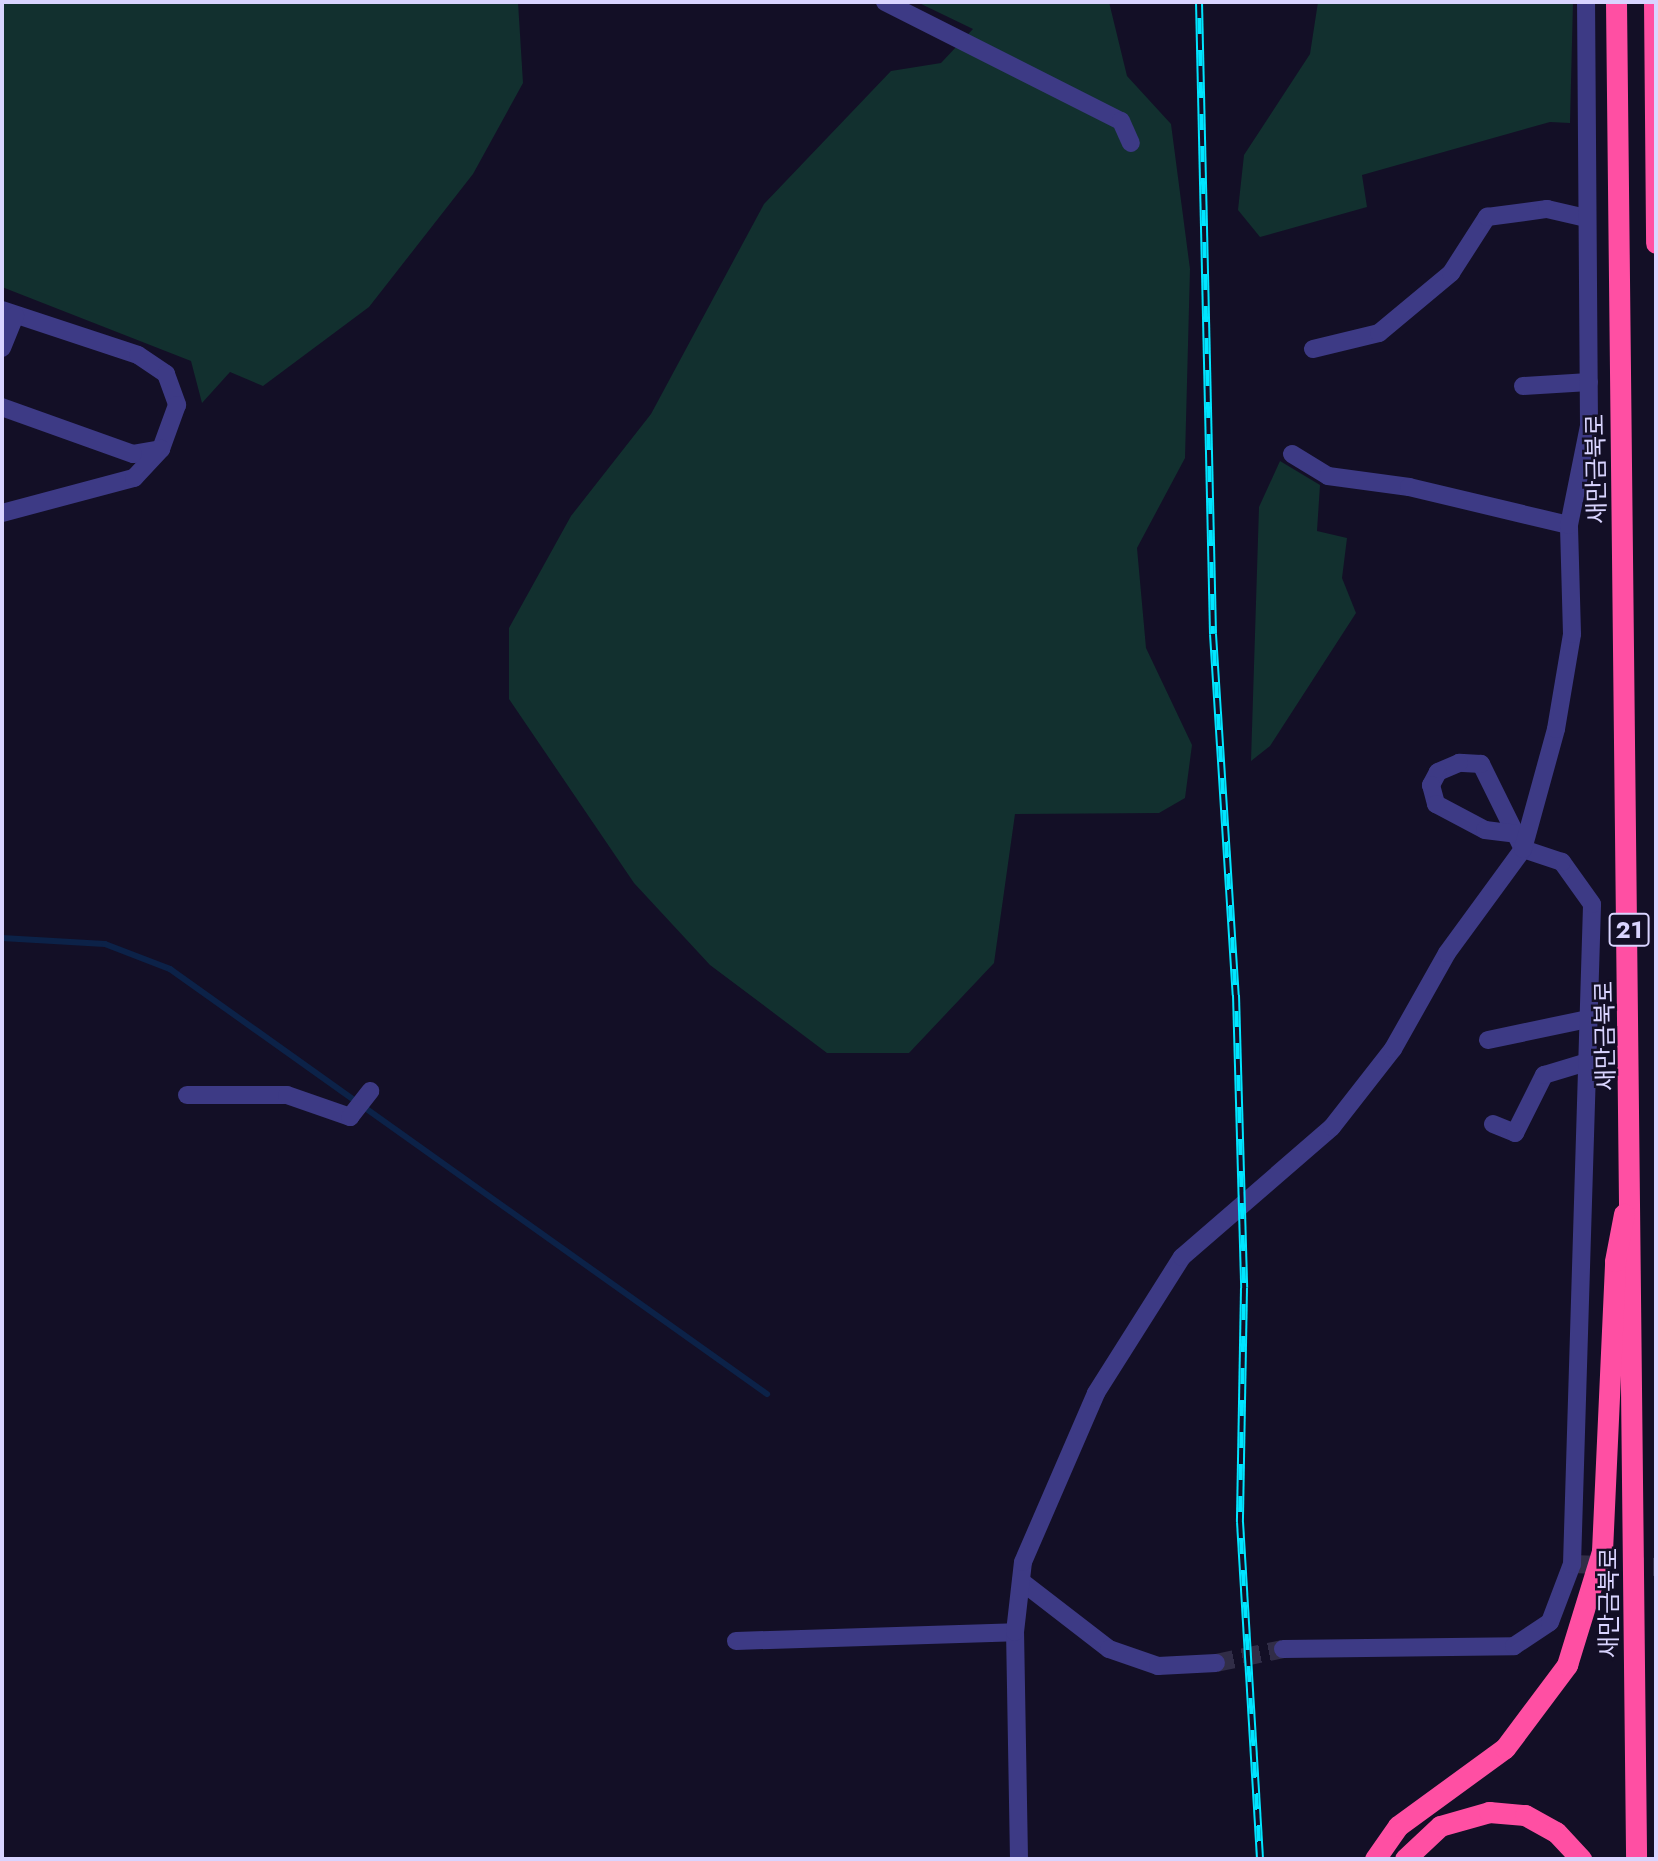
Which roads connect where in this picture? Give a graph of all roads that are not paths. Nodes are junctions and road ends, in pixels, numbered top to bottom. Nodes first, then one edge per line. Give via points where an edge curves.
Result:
1 (886, 2) edge
2 (1586, 2) edge
3 (1616, 2) edge
4 (1654, 2) edge
5 (1131, 144) dead end
6 (1586, 218) junction
7 (1656, 243) edge
8 (8, 312) edge
9 (2, 348) edge
10 (1313, 349) dead end
11 (1589, 382) junction
12 (1523, 386) dead end
13 (2, 407) edge
14 (160, 449) junction
15 (1292, 454) dead end
16 (2, 513) edge
17 (1569, 526) junction
18 (1519, 841) junction
19 (1588, 1019) junction
20 (1488, 1040) dead end
21 (1587, 1062) junction
22 (187, 1096) dead end
23 (363, 1101) dead end
24 (1493, 1124) dead end
25 (1633, 1168) junction
26 (1021, 1581) junction
27 (1015, 1632) junction
28 (736, 1641) dead end
29 (1283, 1648) tunnel mouth
30 (1216, 1663) tunnel mouth
31 (1020, 1859) edge
32 (1374, 1859) edge
33 (1405, 1859) edge
34 (1581, 1859) edge
35 (1636, 1859) edge

1 - 5 street via 1121,121
2 - 6 street
3 - 25 highway, 새만금북로 / 21
4 - 7 highway
6 - 10 street via 1547,209 1487,217 1451,273 1379,333
6 - 11 street
8 - 9 street
8 - 14 street via 138,355 166,374 177,405
11 - 12 street
11 - 17 street via 1590,426
13 - 14 street via 133,454
14 - 16 street via 134,478
15 - 17 street via 1352,483 1409,487
17 - 18 street via 1572,634 1556,729
18 - 18 street via 1481,764 1460,763 1438,772 1431,785 1436,804 1485,830
18 - 19 street via 1562,862 1592,904
18 - 26 street via 1447,953 1393,1049 1332,1127 1182,1256 1096,1393 1023,1562
19 - 20 street
19 - 21 street
21 - 24 street via 1544,1075 1515,1133
21 - 29 street via 1575,1549 1550,1622 1514,1646
22 - 23 street via 288,1095 350,1117
25 - 32 highway via 1615,1261 1602,1552 1590,1605 1567,1665 1537,1711 1505,1748 1398,1826
25 - 35 highway, 새만금북로 / 21
26 - 27 street
26 - 30 street via 1109,1649 1158,1666
27 - 28 street
27 - 31 street
33 - 34 highway via 1440,1826 1489,1812 1525,1815 1556,1832

